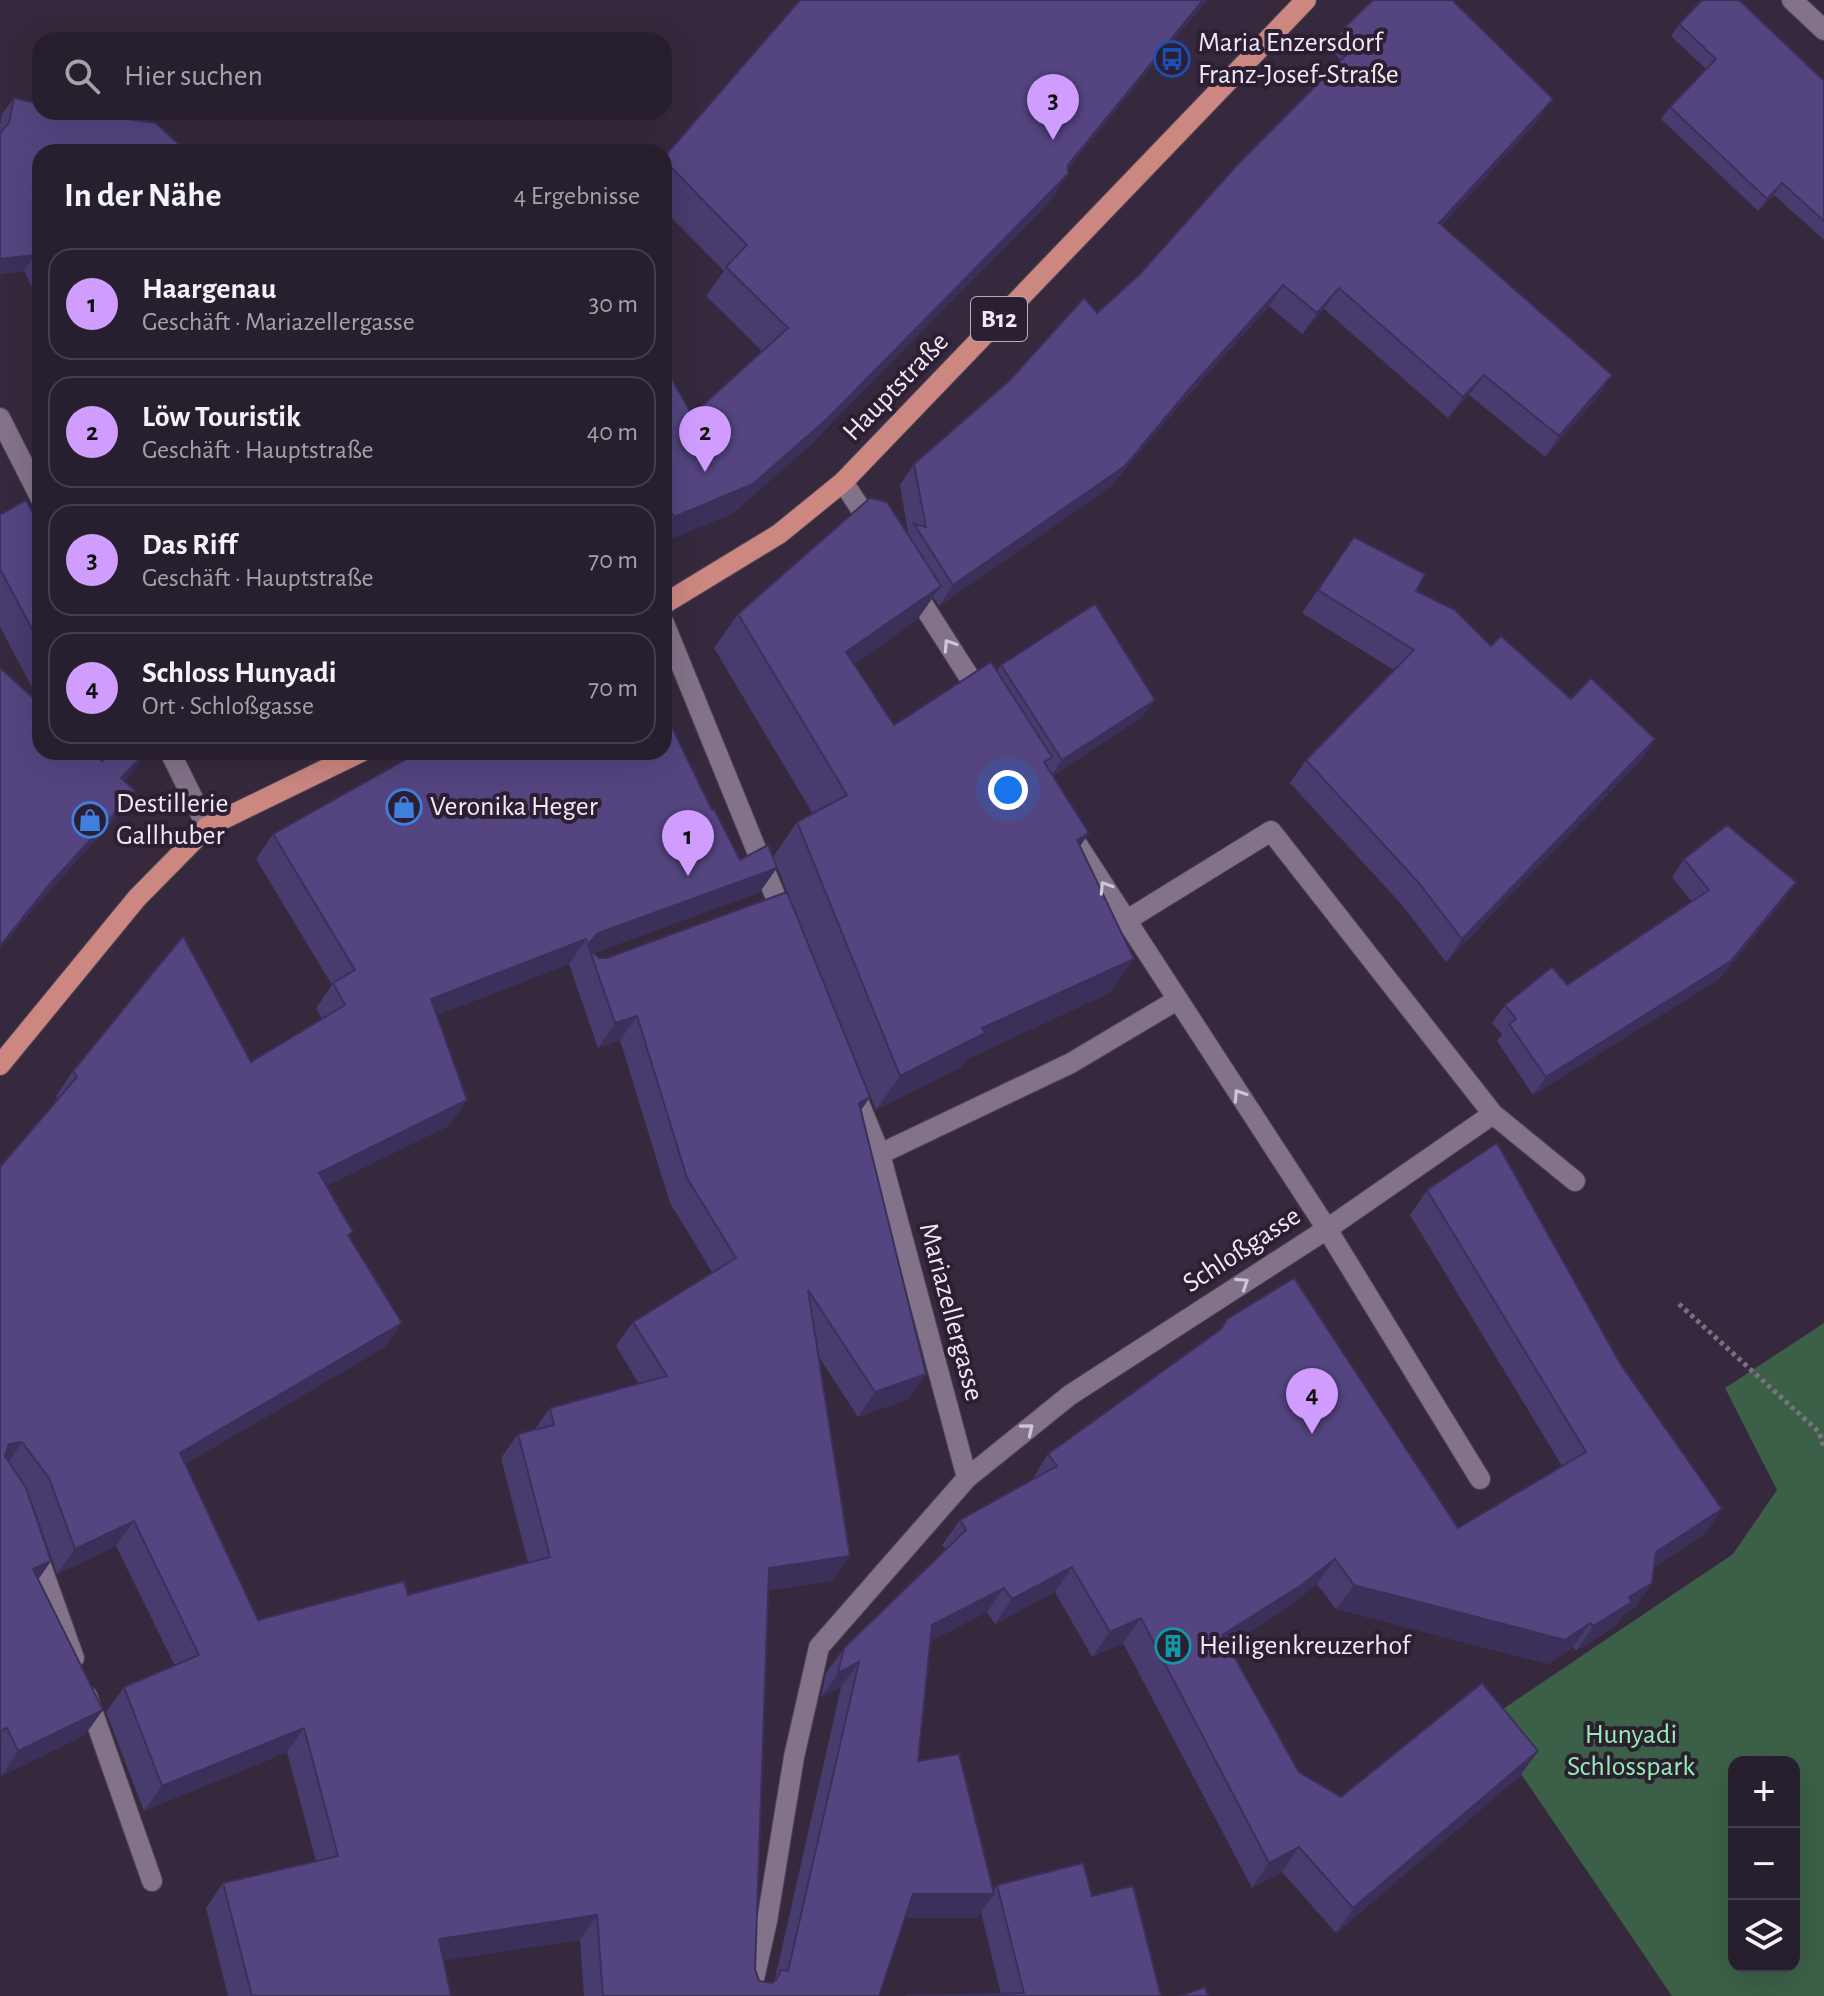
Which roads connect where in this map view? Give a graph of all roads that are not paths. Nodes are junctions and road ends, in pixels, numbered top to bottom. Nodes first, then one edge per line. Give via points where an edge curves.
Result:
1 (1306, 0) edge
2 (1792, 0) edge
3 (1824, 30) edge
4 (0, 418) edge
5 (32, 481) edge
6 (843, 482) junction
7 (886, 548) edge
8 (903, 575) edge
9 (672, 599) edge
10 (672, 644) edge
11 (989, 708) edge
12 (174, 760) edge
13 (345, 760) edge
14 (1058, 814) edge
15 (207, 827) junction
16 (1127, 920) junction
17 (794, 942) edge
18 (1177, 1000) junction
19 (0, 1065) edge
20 (845, 1069) edge
21 (1493, 1114) junction
22 (880, 1154) junction
23 (1575, 1181) dead end
24 (1327, 1229) junction
25 (967, 1478) junction
26 (1480, 1479) dead end
27 (31, 1537) edge
28 (152, 1881) dead end
29 (750, 1996) edge

1 - 6 main road, Hauptstraße / B12
2 - 3 street
4 - 5 street
6 - 7 street
6 - 9 main road, Hauptstraße / B12 via 779,534
11 -> 8 street
10 - 17 street via 769,903
12 - 15 street
13 - 15 main road
16 -> 14 street, Schloßgasse
15 - 19 main road via 137,898
16 - 18 street, Schloßgasse
16 - 21 street via 1271,831
18 - 22 street via 1071,1063
24 -> 18 street, Schloßgasse
20 - 22 street, Mariazellergasse
21 - 23 street
21 - 24 street
22 - 25 street, Mariazellergasse
25 -> 24 street, Schloßgasse via 1070,1395
24 - 26 street
25 - 29 street via 819,1647
27 - 28 street

